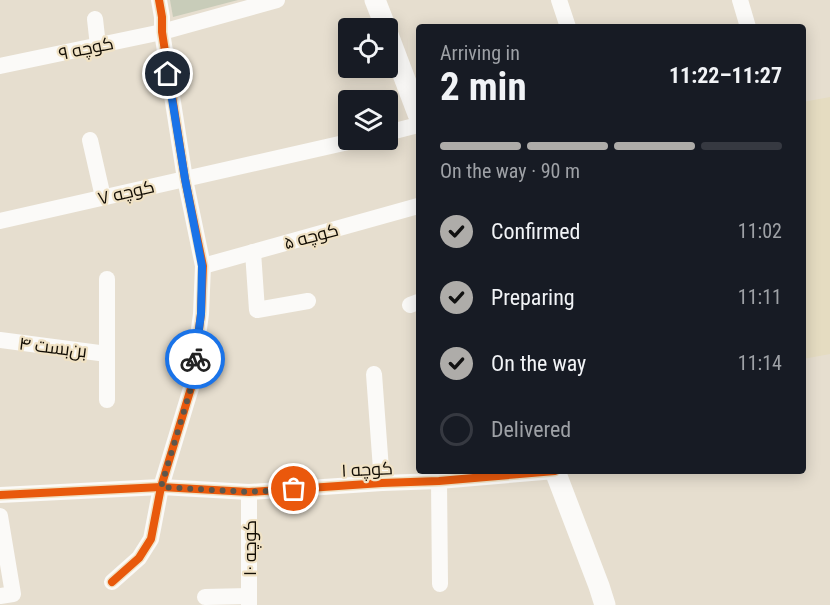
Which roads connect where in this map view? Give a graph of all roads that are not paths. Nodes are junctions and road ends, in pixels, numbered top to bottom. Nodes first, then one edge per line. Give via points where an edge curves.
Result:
1 (159, 0) edge
2 (277, 0) edge
3 (375, 0) edge
4 (560, 0) edge
5 (740, 0) edge
6 (382, 18) edge
7 (95, 19) dead end
8 (567, 24) edge
9 (747, 24) edge
10 (162, 32) junction
11 (98, 46) junction
12 (398, 62) edge
13 (0, 66) edge
14 (416, 109) edge
15 (416, 126) edge
16 (398, 130) edge
17 (90, 140) dead end
18 (338, 144) edge
19 (185, 179) junction
20 (102, 197) junction
21 (416, 207) edge
22 (0, 221) edge
23 (253, 252) junction
24 (202, 266) junction
25 (107, 279) dead end
26 (308, 301) dead end
27 (0, 340) edge
28 (106, 354) junction
29 (374, 374) dead end
30 (107, 400) dead end
31 (520, 474) edge
32 (556, 474) edge
33 (439, 481) junction
34 (382, 483) junction
35 (161, 487) junction
36 (249, 492) junction
37 (0, 495) edge
38 (0, 516) edge
39 (112, 582) dead end
40 (440, 584) dead end
41 (602, 595) edge
42 (0, 596) edge
43 (205, 597) dead end
44 (249, 600) edge
45 (610, 605) edge

1 - 10 street
2 - 10 street, کوچه ۹
3 - 6 street
4 - 8 street
5 - 9 street
7 - 11 street
10 - 11 street, کوچه ۹
10 - 19 street
11 - 13 street, کوچه ۹
12 - 14 street
15 - 16 street
17 - 20 street
18 - 19 street, کوچه ۷
19 - 20 street, کوچه ۷
19 - 24 street
20 - 22 street, کوچه ۷
21 - 23 street, کوچه ۵
23 - 24 street, کوچه ۵
23 - 26 street via 257,310
24 - 35 street via 201,314 191,388
25 - 28 street
27 - 28 street, بن‌بست ۴
28 - 30 street
29 - 34 street
31 - 33 street, کوچه ۱
32 - 41 street
33 - 34 street, کوچه ۱
33 - 40 street
34 - 36 street, کوچه ۱
35 - 36 street, کوچه ۱
35 - 37 street, کوچه ۱
35 - 39 street via 151,539 139,558
36 - 44 street, کوچه ۱۰
38 - 42 street via 13,594
41 - 45 street
43 - 44 street

